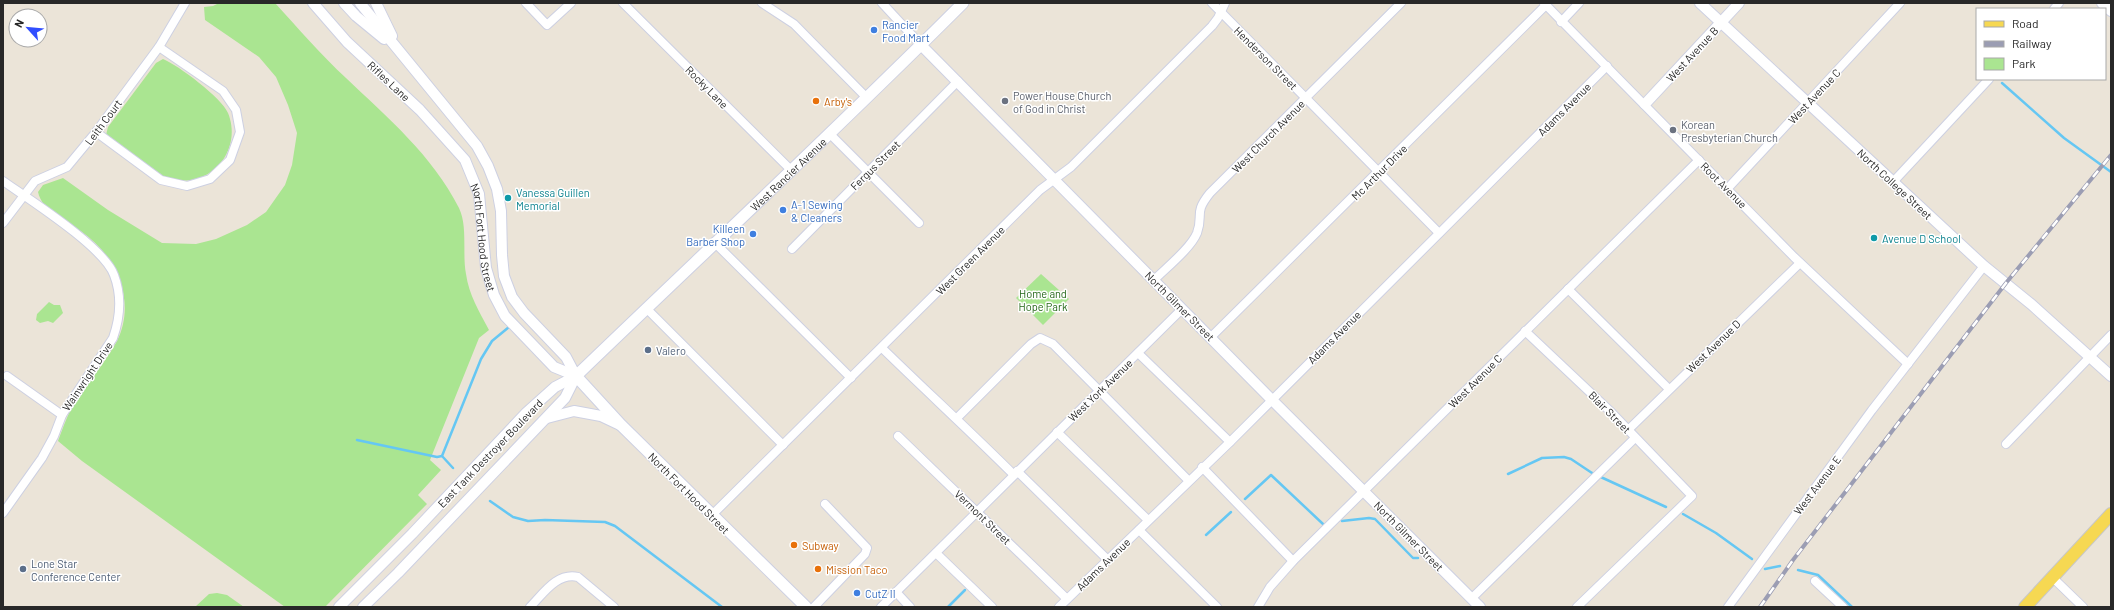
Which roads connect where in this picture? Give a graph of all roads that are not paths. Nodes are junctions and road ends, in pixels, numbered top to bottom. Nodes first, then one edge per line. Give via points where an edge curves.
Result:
1 (185, 3) edge
2 (313, 3) edge
3 (344, 3) edge
4 (352, 3) edge
5 (360, 3) edge
6 (369, 3) edge
7 (376, 3) edge
8 (526, 3) edge
9 (571, 3) edge
10 (623, 3) edge
11 (762, 3) edge
12 (882, 3) edge
13 (963, 3) edge
14 (1212, 3) edge
15 (1225, 3) edge
16 (1401, 3) edge
17 (1579, 3) edge
18 (1700, 3) edge
19 (1739, 3) edge
20 (1900, 3) edge
21 (2102, 3) edge
22 (1545, 4) edge
23 (2111, 11) edge
24 (1221, 12) junction
25 (1561, 22) junction
26 (1721, 22) junction
27 (921, 45) junction
28 (159, 47) junction
29 (401, 54) junction
30 (1608, 66) junction
31 (1988, 80) edge
32 (958, 81) junction
33 (867, 98) junction
34 (1306, 98) junction
35 (1809, 102) junction
36 (1645, 104) junction
37 (96, 132) junction
38 (830, 134) junction
39 (465, 160) joint
40 (1699, 160) junction
41 (792, 170) junction
42 (1379, 171) junction
43 (869, 172) junction
44 (1054, 180) junction
45 (3, 181) edge
46 (1893, 182) junction
47 (1728, 188) junction
48 (23, 195) junction
49 (3, 223) edge
50 (919, 223) dead end
51 (1439, 233) junction
52 (714, 242) junction
53 (792, 249) dead end
54 (1800, 262) junction
55 (1984, 266) junction
56 (1154, 280) junction
57 (1568, 289) junction
58 (646, 308) junction
59 (1182, 309) junction
60 (1525, 331) junction
61 (2111, 335) edge
62 (1211, 337) junction
63 (882, 348) junction
64 (1138, 353) junction
65 (2090, 357) junction
66 (1908, 364) junction
67 (7, 376) dead end
68 (576, 376) junction
69 (2111, 376) edge
70 (851, 378) junction
71 (1669, 389) junction
72 (1099, 391) junction
73 (1271, 400) junction
74 (62, 415) junction
75 (547, 418) junction
76 (957, 418) junction
77 (621, 426) junction
78 (1628, 430) junction
79 (1057, 432) junction
80 (898, 436) dead end
81 (1636, 438) junction
82 (1230, 442) junction
83 (2006, 444) dead end
84 (783, 445) junction
85 (1202, 467) junction
86 (1016, 473) junction
87 (1188, 480) junction
88 (1364, 491) junction
89 (825, 504) dead end
90 (4, 508) edge
91 (977, 512) junction
92 (2111, 514) edge
93 (712, 515) junction
94 (1148, 520) junction
95 (1139, 530) junction
96 (936, 553) junction
97 (1108, 560) junction
98 (1293, 560) junction
99 (2053, 578) junction
100 (1815, 581) dead end
101 (896, 592) junction
102 (1472, 598) junction
103 (1067, 599) junction
104 (339, 607) edge
105 (363, 607) edge
106 (530, 607) edge
107 (614, 607) edge
108 (806, 607) edge
109 (814, 607) edge
110 (881, 607) edge
111 (910, 607) edge
112 (992, 607) edge
113 (1059, 607) edge
114 (1216, 607) edge
115 (1258, 607) edge
116 (1480, 607) edge
117 (1577, 607) edge
118 (1728, 607) edge
119 (1843, 607) edge
120 (2025, 607) edge
121 (2083, 607) edge

1 - 28 street, Leith Court
2 - 39 street, Rifles Lane via 347,42 420,110
3 - 29 street
4 - 29 street
5 - 29 street
6 - 29 street
7 - 29 street
8 - 9 street via 547,25
10 - 41 street, Rocky Lane
11 - 33 street via 794,24
12 - 27 street, North Gilmer Street
13 - 27 main road, West Rancier Avenue
14 - 24 street, Henderson Street
15 - 24 street, West Green Avenue
16 - 34 street, West Church Avenue
17 - 25 street
18 - 26 street, North College Street
19 - 26 street, West Avenue B
20 - 35 street, West Avenue C
21 - 23 street
22 - 25 street, Root Avenue
22 - 42 street, Mc Arthur Drive
24 - 34 street, Henderson Street
24 - 44 street, West Green Avenue via 1212,26 1071,167
25 - 30 street, Root Avenue
26 - 35 street, North College Street
26 - 36 street, West Avenue B
27 - 32 street, North Gilmer Street
27 - 33 main road, West Rancier Avenue
28 - 37 street, Leith Court
28 - 37 street via 223,91 236,110 240,132 230,160 210,179 187,186 161,180
29 - 68 street, North Fort Hood Street via 477,146 488,166 497,189 501,211 504,276 512,296 524,313 566,357
30 - 36 street, Root Avenue
30 - 51 street, Adams Avenue
31 - 46 street
32 - 43 street, Fergus Street
32 - 44 street, North Gilmer Street
33 - 38 main road, West Rancier Avenue
34 - 42 street, Henderson Street
34 - 56 street, West Church Avenue via 1203,202 1199,207 1198,228 1193,240
35 - 46 street, North College Street
35 - 47 street, West Avenue C
36 - 40 street, Root Avenue
37 - 48 street, Leith Court via 67,167 35,181
38 - 41 main road, West Rancier Avenue
38 - 43 street
39 - 68 street, North Fort Hood Street via 479,194 486,268 494,294 505,316 554,367
40 - 47 street, Root Avenue
40 - 57 street, West Avenue C
41 - 52 main road, West Rancier Avenue
42 - 51 street, Henderson Street
42 - 62 street, Mc Arthur Drive
43 - 50 street
43 - 53 street, Fergus Street
44 - 56 street, North Gilmer Street
44 - 63 street, West Green Avenue via 1040,190
45 - 48 street, Wainwright Drive
46 - 55 street, North College Street
47 - 54 street, Root Avenue
48 - 49 street, Leith Court
48 - 74 street, Wainwright Drive via 96,250 114,274 117,286 120,306 113,338
51 - 73 street, Adams Avenue
52 - 58 main road, West Rancier Avenue
52 - 70 street
54 - 66 street, Root Avenue
54 - 71 street, West Avenue D
55 - 65 street, North College Street
55 - 66 street, West Avenue E
56 - 59 street, North Gilmer Street
57 - 60 street, West Avenue C
57 - 71 street
58 - 68 main road, West Rancier Avenue
58 - 84 street
59 - 62 street, North Gilmer Street
59 - 64 street, West York Avenue
60 - 78 street, Blair Street
60 - 88 street, West Avenue C
61 - 65 street
62 - 73 street, North Gilmer Street
63 - 70 street, West Green Avenue
63 - 76 street
64 - 72 street, West York Avenue
64 - 82 street
65 - 69 street, North College Street
65 - 83 street
66 - 118 street, West Avenue E
67 - 74 street
68 - 75 street, East Tank Destroyer Boulevard via 566,398
68 - 77 main road, North Fort Hood Street
68 - 104 street, East Tank Destroyer Boulevard via 555,387 526,413
70 - 84 street, West Green Avenue
71 - 78 street, West Avenue D
72 - 76 street via 1053,344 1040,338
72 - 79 street, West York Avenue
72 - 87 street
73 - 82 street, Adams Avenue
73 - 88 street, North Gilmer Street
74 - 90 street, Wainwright Drive via 42,458
75 - 77 street via 574,411 601,416
75 - 105 street, East Tank Destroyer Boulevard
76 - 86 street
77 - 93 main road, North Fort Hood Street
78 - 81 street, Blair Street
79 - 86 street, West York Avenue
79 - 94 street
80 - 91 street, Vermont Street
81 - 102 street
81 - 117 street, Blair Street via 1692,496
82 - 85 street, Adams Avenue
84 - 93 street, West Green Avenue
85 - 87 street, Adams Avenue
85 - 98 street
86 - 91 street, West York Avenue
86 - 97 street
87 - 94 street, Adams Avenue
88 - 98 street, West Avenue C
88 - 102 street, North Gilmer Street
89 - 109 street via 867,548 865,554
91 - 96 street, West York Avenue
91 - 103 street, Vermont Street
92 - 99 main road
93 - 108 main road, North Fort Hood Street
94 - 95 street, Adams Avenue
95 - 97 street, Adams Avenue
95 - 114 street
96 - 101 street, West York Avenue
96 - 112 street
97 - 103 street, Adams Avenue
98 - 115 street, West Avenue C via 1270,587
99 - 120 main road
99 - 121 street
100 - 119 street
101 - 110 street, West York Avenue
101 - 111 street
102 - 116 street, North Gilmer Street
103 - 113 street, Adams Avenue
106 - 107 street via 557,580 570,575 578,577

